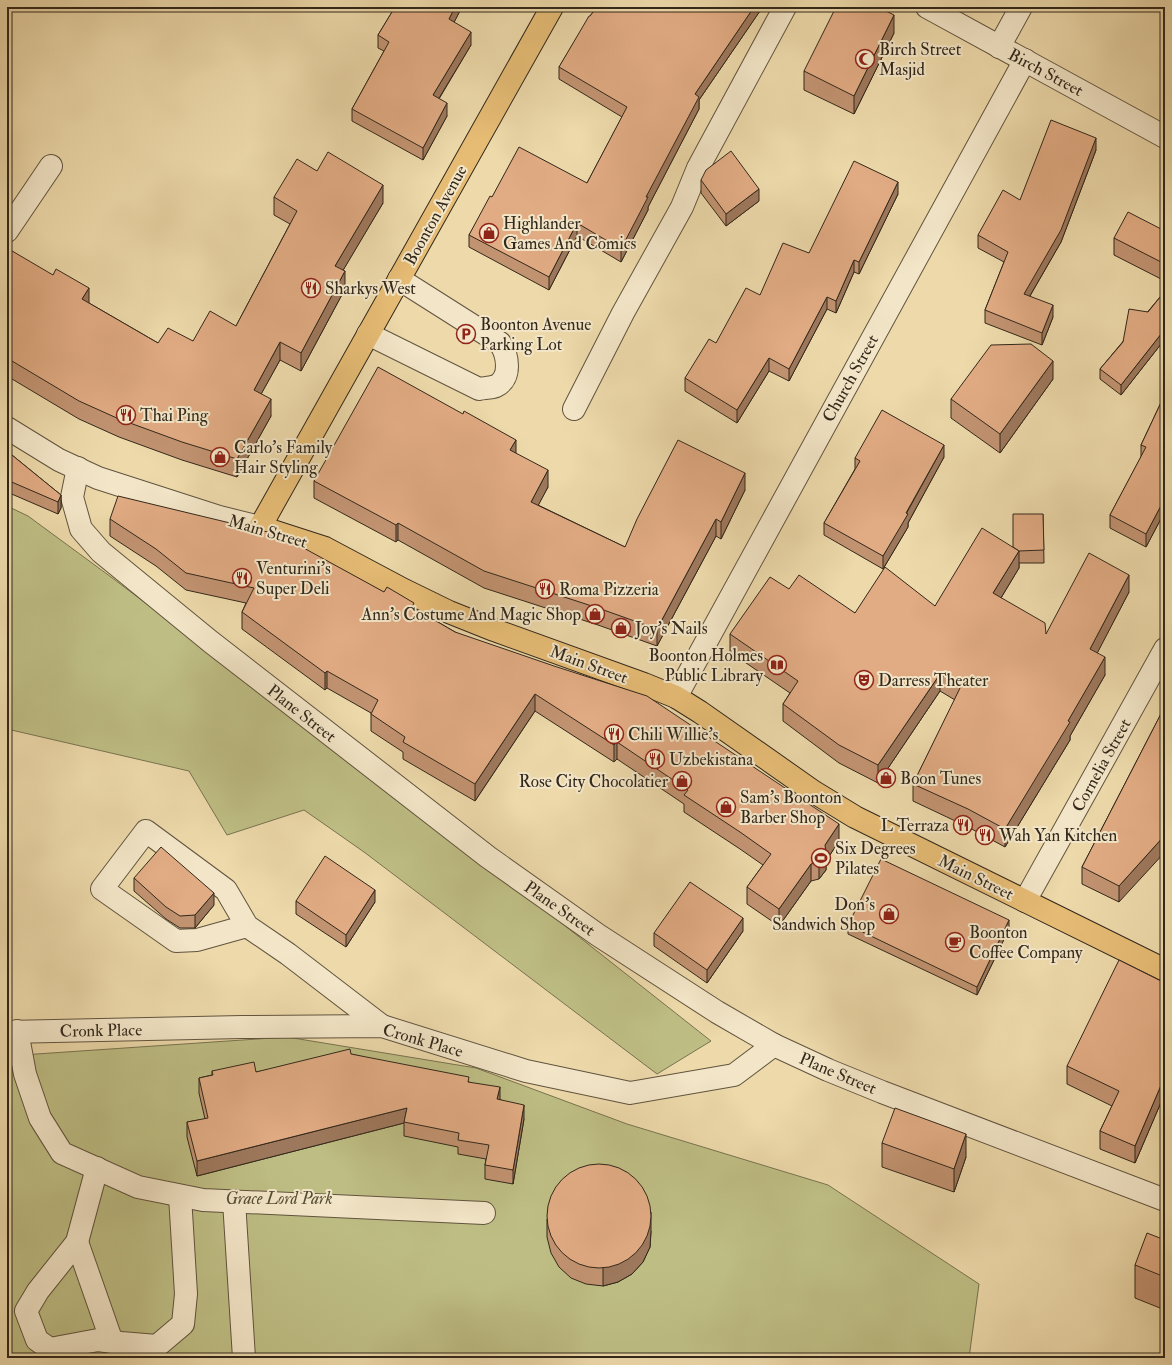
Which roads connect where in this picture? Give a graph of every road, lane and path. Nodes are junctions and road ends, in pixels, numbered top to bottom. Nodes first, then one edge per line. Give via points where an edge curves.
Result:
1 (552, 7) edge
2 (785, 7) edge
3 (927, 7) edge
4 (1021, 7) edge
5 (999, 47) junction
6 (1025, 60) junction
7 (1165, 137) edge
8 (51, 166) dead end
9 (7, 232) edge
10 (399, 279) junction
11 (368, 334) junction
12 (574, 408) dead end
13 (7, 428) edge
14 (78, 468) junction
15 (260, 527) junction
16 (1165, 649) edge
17 (676, 697) junction
18 (1025, 901) junction
19 (247, 926) junction
20 (1165, 970) edge
21 (382, 1026) junction
22 (12, 1031) edge
23 (774, 1045) junction
24 (97, 1168) junction
25 (180, 1196) junction
26 (1165, 1200) edge
27 (234, 1201) junction
28 (484, 1213) dead end
29 (77, 1242) junction
30 (112, 1342) junction
31 (244, 1358) edge

1 - 10 main road, Boonton Avenue
2 - 12 street via 698,168 682,207
3 - 5 street, Birch Street
4 - 5 street
5 - 6 street, Birch Street
6 - 7 street, Birch Street
6 - 17 street, Church Street
8 - 9 street
10 - 11 main road, Boonton Avenue
10 - 11 street via 500,343 508,367 504,378 496,385 480,389
11 - 15 main road, Boonton Avenue
13 - 14 street, Main Street via 59,460
14 - 15 street, Main Street via 106,480 219,517
14 - 23 street, Plane Street via 72,497 81,529 101,552 211,642 488,857 658,975
15 - 17 main road, Main Street via 325,548 449,612
16 - 18 street, Cornelia Street
17 - 18 main road, Main Street via 814,792 855,817
18 - 20 main road, Main Street
19 - 19 street via 226,890 146,831 102,889 176,941 197,940
19 - 21 street
21 - 22 street, Cronk Place
21 - 23 street, Cronk Place via 526,1071 630,1093 734,1075
22 - 24 street via 40,1118 62,1153
23 - 26 street, Plane Street via 828,1070
24 - 25 street via 138,1187
24 - 29 street
25 - 27 street
25 - 30 street via 186,1294 183,1324 157,1346
27 - 28 street
27 - 31 street
29 - 30 street
29 - 30 street via 38,1291 26,1311 37,1340 50,1349 98,1340

